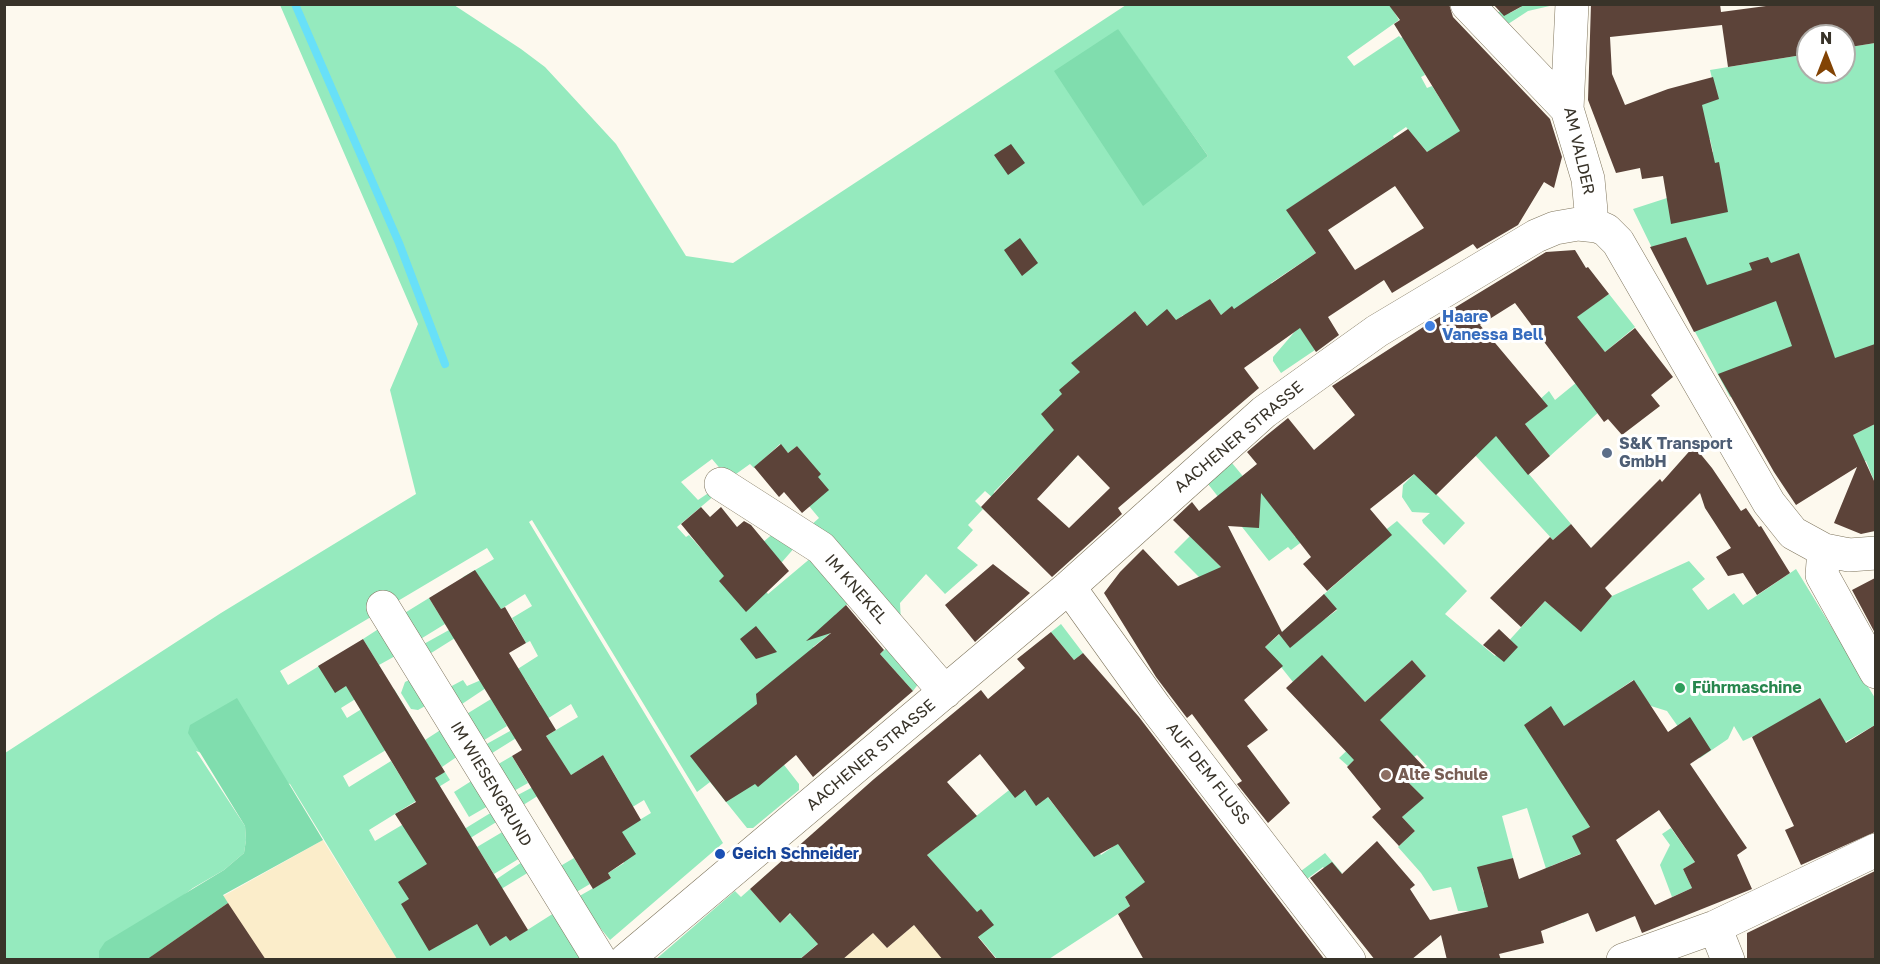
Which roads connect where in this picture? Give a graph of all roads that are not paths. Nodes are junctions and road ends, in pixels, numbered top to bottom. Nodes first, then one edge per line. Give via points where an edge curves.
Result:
1 (1467, 4) edge
2 (1572, 4) edge
3 (1567, 109) junction
4 (1588, 224) junction
5 (721, 484) dead end
6 (1824, 550) junction
7 (1875, 553) edge
8 (1070, 587) junction
9 (383, 607) dead end
10 (1875, 672) edge
11 (945, 692) junction
12 (1875, 850) edge
13 (1716, 927) junction
14 (600, 960) edge
15 (626, 960) edge
16 (1349, 960) edge
17 (1623, 960) edge
18 (1728, 960) edge

1 - 3 street
2 - 3 street, AM VALDER
3 - 4 street, AM VALDER via 1588,179
4 - 6 street via 1606,230 1618,242 1776,513 1793,533
4 - 8 street, AACHENER STRASSE via 1555,228 1536,236 1336,358 1244,428
5 - 11 street, IM KNEKEL via 821,548
6 - 7 street via 1849,555
6 - 10 street via 1822,575
8 - 11 street, AACHENER STRASSE
8 - 16 street, AUF DEM FLUSS via 1155,707
9 - 14 street, IM WIESENGRUND
11 - 15 street, AACHENER STRASSE
12 - 13 street
13 - 17 street
13 - 18 street

